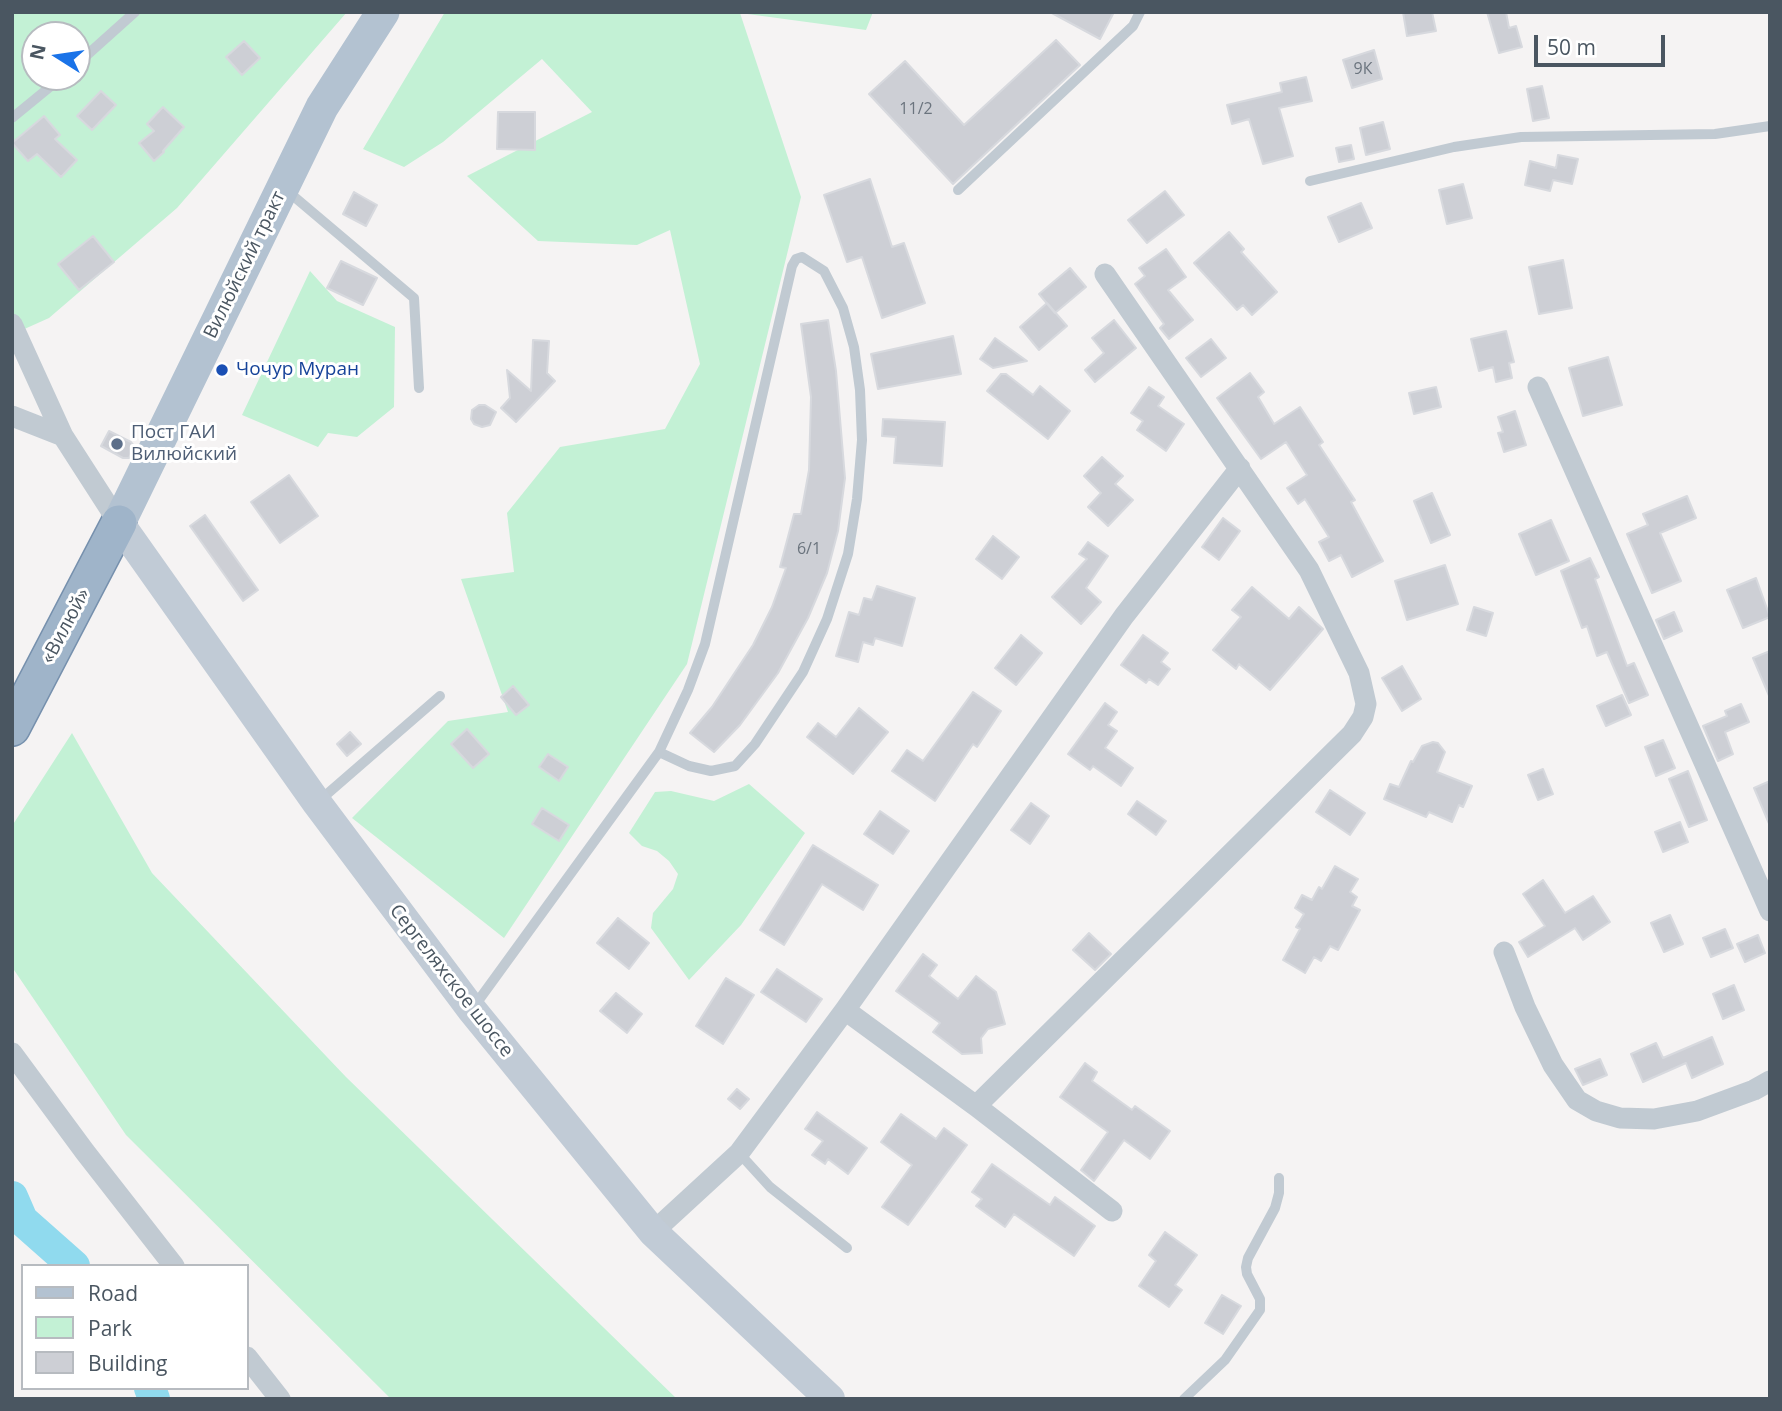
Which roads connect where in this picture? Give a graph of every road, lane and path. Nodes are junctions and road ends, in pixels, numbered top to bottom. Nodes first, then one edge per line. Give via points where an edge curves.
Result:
1 (135, 12) edge
2 (383, 12) edge
3 (1140, 12) edge
4 (91, 51) edge
5 (45, 91) edge
6 (12, 118) edge
7 (1770, 126) edge
8 (1310, 181) dead end
9 (283, 187) junction
10 (958, 190) dead end
11 (1105, 274) dead end
12 (12, 324) edge
13 (1538, 387) dead end
14 (419, 388) dead end
15 (12, 416) edge
16 (63, 436) junction
17 (1240, 468) junction
18 (119, 523) junction
19 (440, 696) dead end
20 (12, 728) edge
21 (659, 752) junction
22 (317, 803) junction
23 (1770, 911) edge
24 (1504, 952) dead end
25 (472, 1010) junction
26 (845, 1010) junction
27 (12, 1054) edge
28 (1770, 1082) edge
29 (976, 1107) junction
30 (738, 1153) junction
31 (1279, 1178) dead end
32 (1112, 1211) dead end
33 (653, 1232) junction
34 (847, 1248) dead end
35 (172, 1264) edge
36 (248, 1358) edge
37 (280, 1399) edge
38 (830, 1399) edge
39 (1184, 1399) edge

1 - 4 lane
2 - 9 main road, Вилюйский тракт via 322,107
3 - 10 lane via 1133,26
5 - 6 lane
7 - 8 lane via 1715,134 1521,137 1454,147
9 - 14 lane via 414,298
9 - 18 main road, Вилюйский тракт
11 - 17 street
12 - 16 street
13 - 23 street
15 - 16 street
16 - 18 street
17 - 26 street via 1124,616
17 - 29 street via 1309,570 1364,689 1363,717 1352,734
18 - 20 highway, «Вилюй»
18 - 22 main road, Сергеляхское шоссе
19 - 22 lane
21 - 21 lane via 705,644 792,266 802,257 824,271 843,308 860,390 862,440 848,554 827,619 803,672 735,766 711,771
21 - 25 lane
22 - 25 main road, Сергеляхское шоссе
24 - 28 street via 1553,1065 1577,1100 1596,1111 1620,1118 1654,1119 1697,1111
25 - 33 main road, Сергеляхское шоссе
26 - 29 street
26 - 30 street
27 - 35 street
29 - 32 street
30 - 33 street
30 - 34 lane via 769,1187
31 - 39 lane via 1275,1208 1246,1267 1260,1310 1225,1360
33 - 38 main road, Сергеляхское шоссе
36 - 37 street

